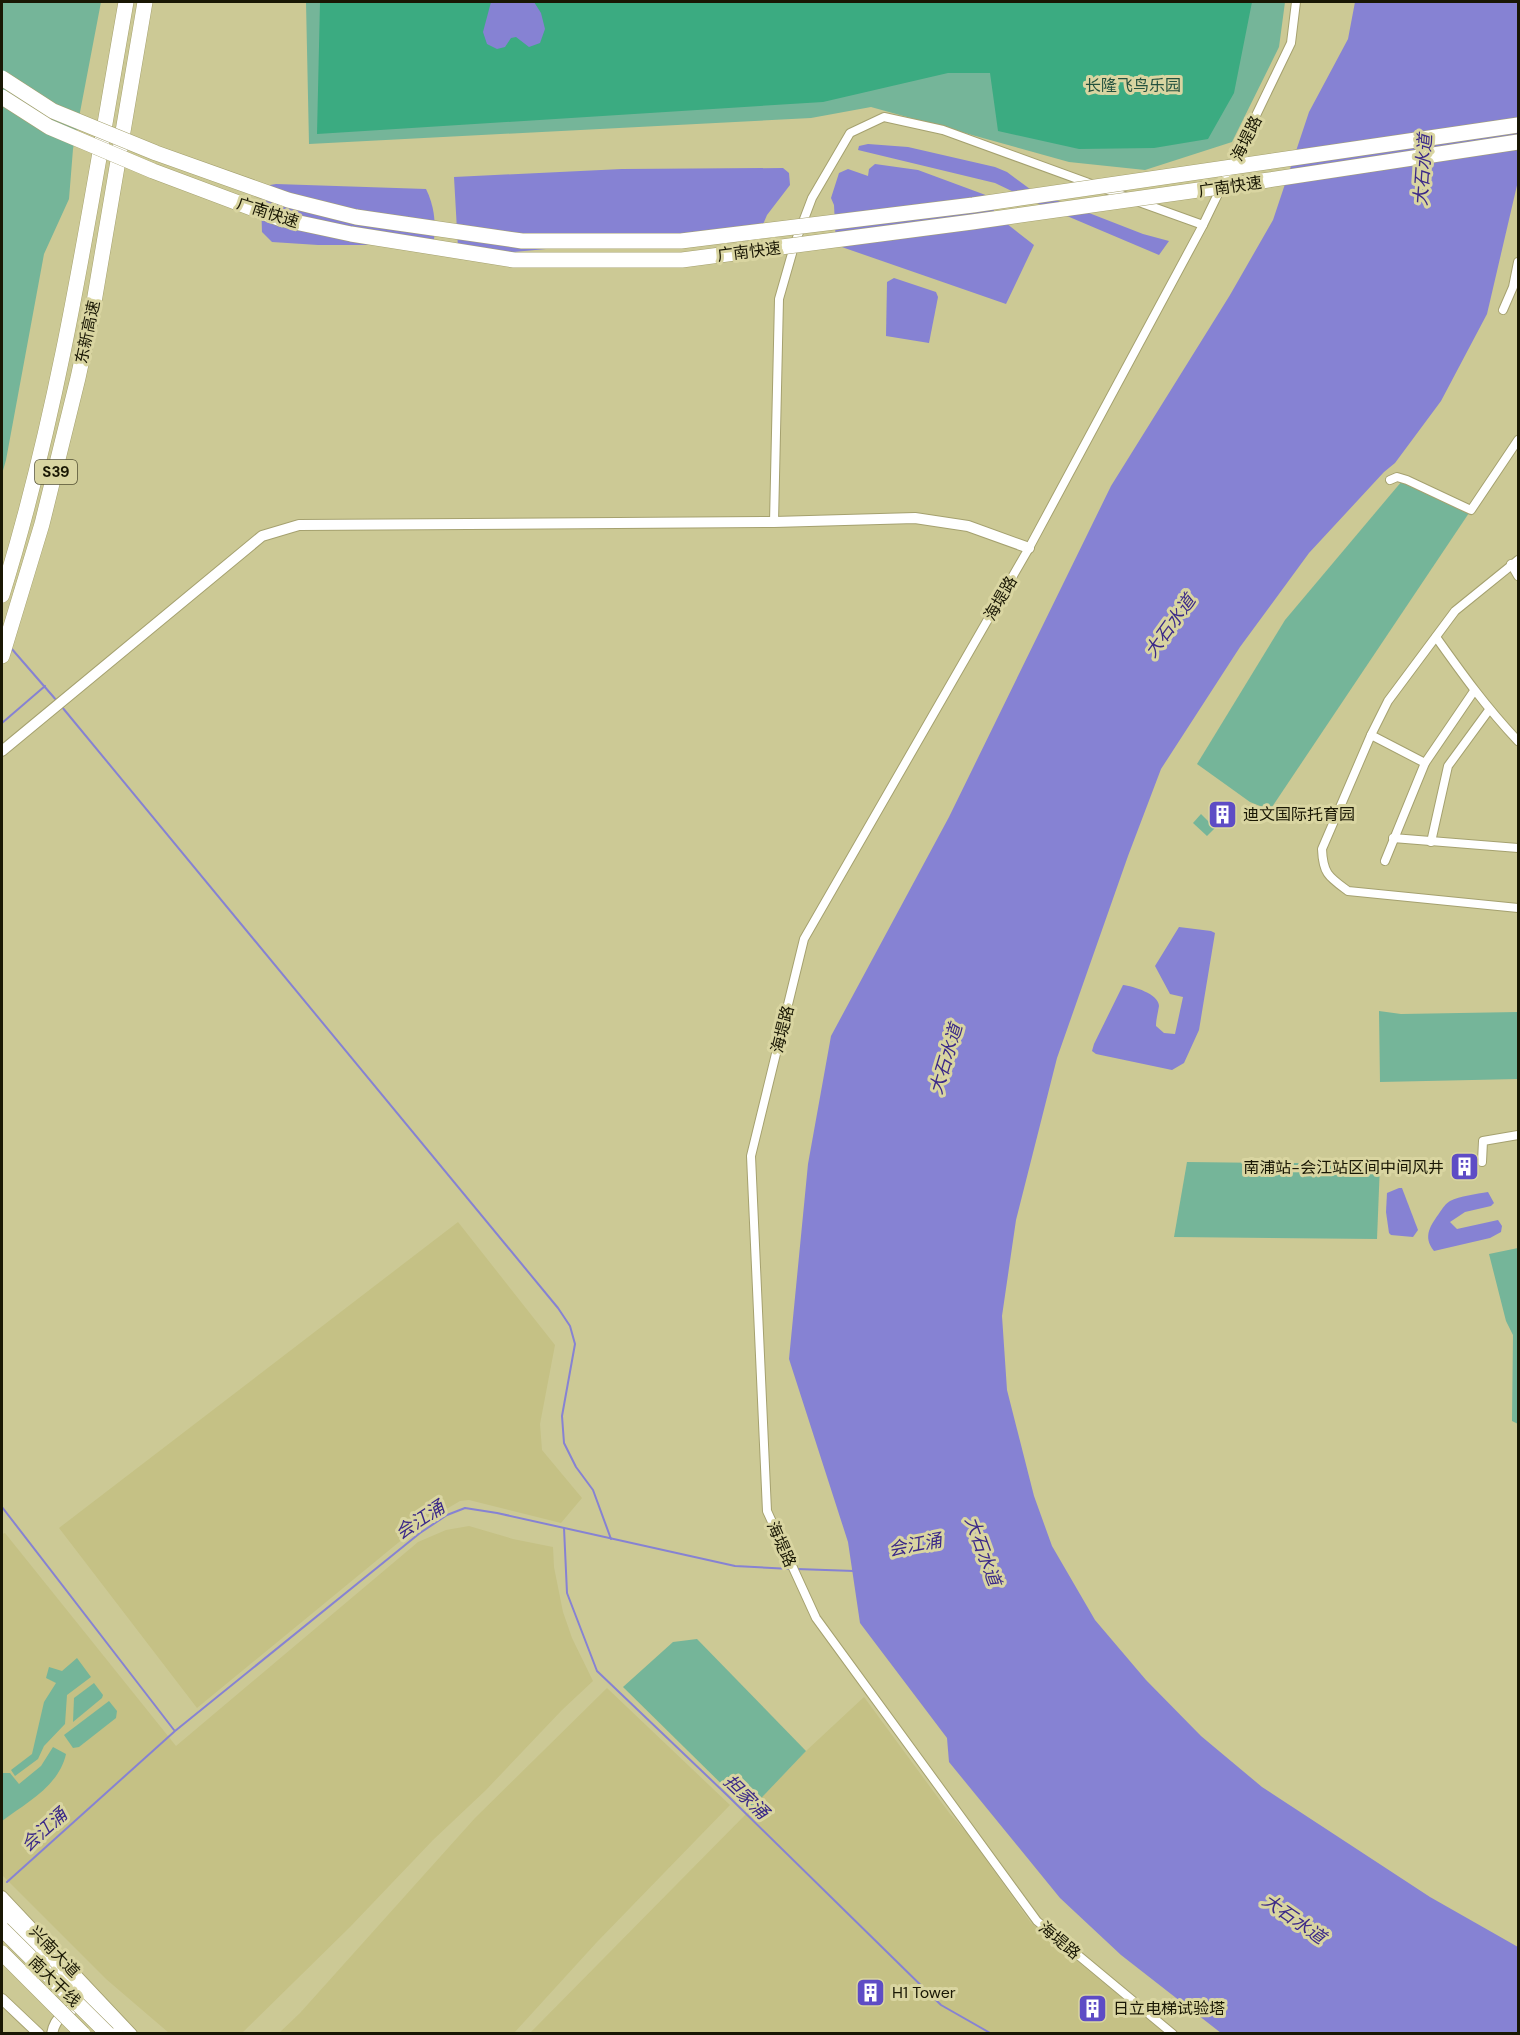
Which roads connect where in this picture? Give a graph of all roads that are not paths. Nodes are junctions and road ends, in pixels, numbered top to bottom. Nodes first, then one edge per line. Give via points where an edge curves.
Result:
1 (126, 2) edge
2 (145, 2) edge
3 (1296, 2) edge
4 (2, 78) edge
5 (2, 97) edge
6 (1518, 125) edge
7 (1518, 142) edge
8 (1203, 225) junction
9 (1518, 262) edge
10 (1503, 310) dead end
11 (1518, 440) edge
12 (1390, 480) dead end
13 (774, 522) junction
14 (17, 544) junction
15 (1029, 548) junction
16 (1515, 562) edge
17 (1518, 576) edge
18 (2, 578) edge
19 (2, 595) edge
20 (1436, 637) junction
21 (2, 656) edge
22 (1474, 691) junction
23 (1489, 710) junction
24 (1371, 735) junction
25 (1518, 741) edge
26 (2, 751) edge
27 (1425, 763) junction
28 (1393, 838) junction
29 (1431, 842) junction
30 (1518, 848) edge
31 (1385, 861) dead end
32 (1518, 908) edge
33 (1518, 1135) edge
34 (1482, 1162) dead end
35 (2, 1896) edge
36 (2, 1908) edge
37 (2, 1919) edge
38 (2, 1929) edge
39 (2, 1953) edge
40 (2, 1999) edge
41 (86, 2004) junction
42 (39, 2034) edge
43 (52, 2034) edge
44 (83, 2034) edge
45 (108, 2034) edge
46 (115, 2034) edge
47 (132, 2034) edge
48 (1173, 2034) edge

1 - 14 highway, 东新高速 / S39, bridge via 72,308 40,459
2 - 21 highway, 东新高速 / S39, bridge via 93,308 48,502
3 - 8 street, 海堤路 via 1292,43
4 - 6 highway, 广南快速, bridge via 53,111 288,200 356,217 522,241 693,240 973,205
5 - 7 highway, 广南快速, bridge via 49,126 153,171 281,219 513,260 682,260
8 - 13 street via 943,130 884,117 850,133 812,198 779,298
8 - 15 street, 海堤路
9 - 10 street
11 - 12 street via 1471,510 1407,480
13 - 15 street via 915,518 968,526
13 - 26 street via 299,525 262,536
14 - 18 highway
14 - 19 highway, 东新高速 / S39
15 - 48 street, 海堤路 via 804,939 751,1156 767,1511 816,1618 1037,1921
16 - 17 street
16 - 20 street via 1455,611
20 - 22 street
20 - 24 street via 1388,700
22 - 23 street
22 - 27 street
23 - 25 street
23 - 29 street via 1448,766
24 - 27 street
24 - 32 street via 1322,849 1322,866 1332,879 1348,891
27 - 28 street
28 - 29 street
28 - 31 street
29 - 30 street
33 - 34 street via 1483,1141
35 - 47 street, 兴南大道
36 - 46 highway via 52,1959
37 - 41 street, 兴南大道
38 - 45 highway, 南大干线, bridge
39 - 44 highway, 南大干线, bridge
40 - 42 street
41 - 43 street via 65,2012
41 - 46 street, 兴南大道

